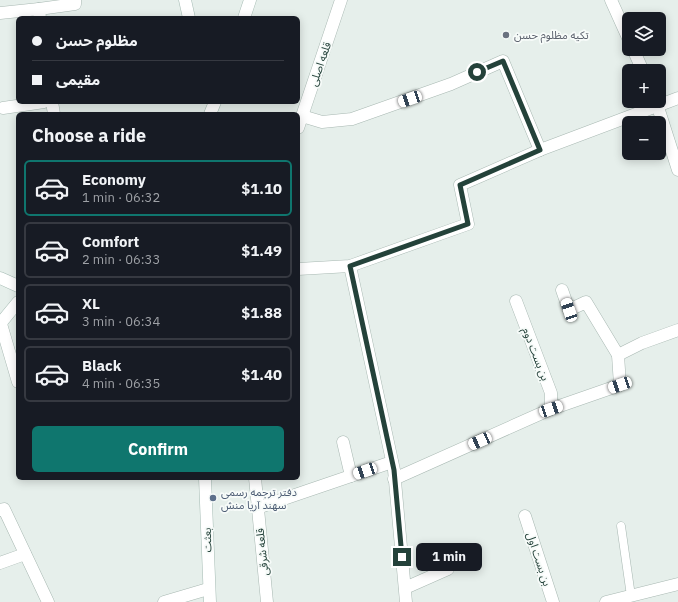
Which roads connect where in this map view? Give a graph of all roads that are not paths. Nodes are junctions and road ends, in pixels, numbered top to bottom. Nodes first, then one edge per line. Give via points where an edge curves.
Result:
1 (75, 0) edge
2 (185, 0) edge
3 (250, 0) edge
4 (341, 0) edge
5 (611, 0) edge
6 (0, 13) edge
7 (39, 13) edge
8 (189, 16) edge
9 (245, 16) edge
10 (622, 24) edge
11 (678, 98) edge
12 (666, 101) edge
13 (30, 104) edge
14 (3, 108) dead end
15 (645, 108) edge
16 (659, 108) edge
17 (302, 116) junction
18 (300, 122) edge
19 (540, 150) junction
20 (678, 170) edge
21 (350, 266) junction
22 (300, 269) edge
23 (0, 278) edge
24 (16, 285) edge
25 (562, 290) dead end
26 (516, 301) dead end
27 (16, 304) edge
28 (0, 324) edge
29 (678, 330) edge
30 (618, 355) junction
31 (16, 376) edge
32 (551, 409) junction
33 (343, 442) dead end
34 (392, 462) junction
35 (351, 476) junction
36 (394, 479) junction
37 (205, 480) edge
38 (255, 480) edge
39 (257, 508) junction
40 (0, 510) edge
41 (525, 516) dead end
42 (621, 526) dead end
43 (25, 554) junction
44 (0, 563) edge
45 (448, 569) dead end
46 (678, 584) edge
47 (405, 588) junction
48 (208, 589) junction
49 (631, 596) junction
50 (48, 602) edge
51 (164, 602) edge
52 (210, 602) edge
53 (267, 602) edge
54 (406, 602) edge
55 (553, 602) edge
56 (606, 602) edge

1 - 7 street via 75,4
2 - 8 street
3 - 9 street
4 - 17 street, قلعه اصلی
5 - 10 street
6 - 7 street
11 - 12 street
13 - 14 street
15 - 19 street
16 - 20 street
17 - 18 street, قلعه اصلی
17 - 19 street via 322,122 352,119 451,84 503,61
19 - 21 street via 460,185 468,224
21 - 22 street
21 - 34 street
23 - 24 street
25 - 30 street via 569,310 586,302
26 - 32 street, بن بست دوم via 551,393
27 - 28 street
28 - 31 street
29 - 30 street
30 - 32 street via 620,385
32 - 36 street
33 - 35 street
34 - 35 street
34 - 36 street
35 - 39 street
36 - 47 street
37 - 48 street, بعثت
38 - 39 street, قلعه شرقی
39 - 53 street, قلعه شرقی
40 - 43 street via 4,509
41 - 55 street, بن بست اول
42 - 49 lane
43 - 44 street
43 - 50 street
45 - 47 street
46 - 49 street
47 - 54 street
48 - 51 street
48 - 52 street, بعثت
49 - 56 street

